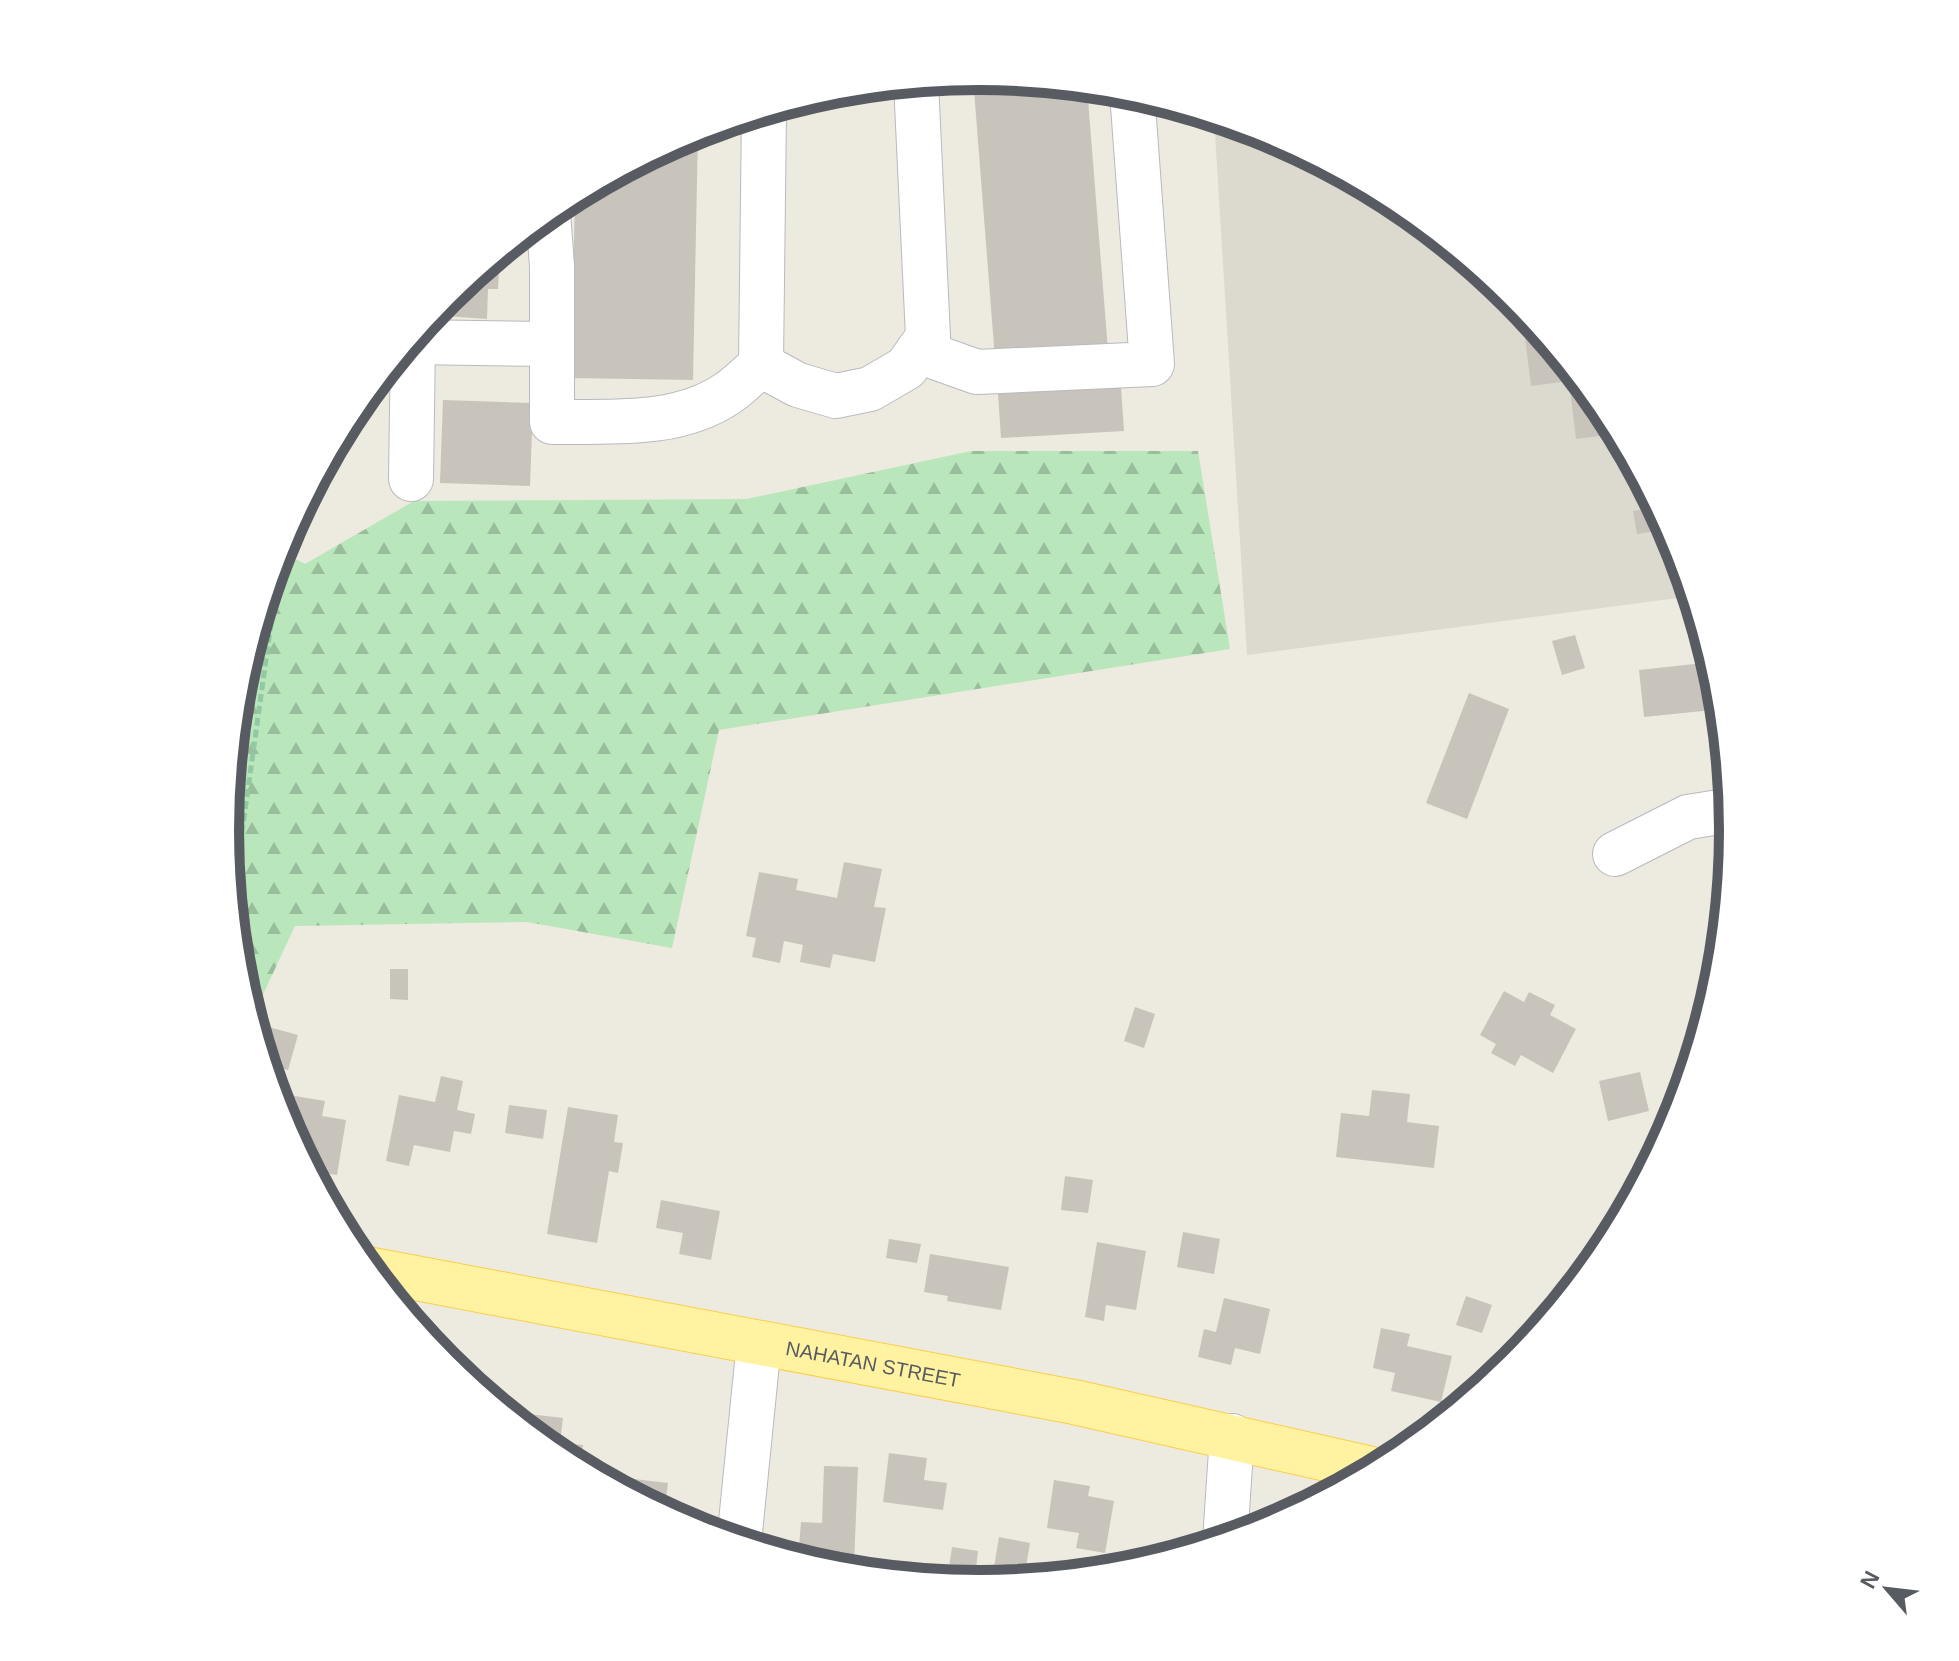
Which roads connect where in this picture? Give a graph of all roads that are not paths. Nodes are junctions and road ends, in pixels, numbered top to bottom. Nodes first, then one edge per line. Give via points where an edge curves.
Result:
1 (917, 93) edge
2 (1133, 106) edge
3 (764, 122) edge
4 (549, 229) edge
5 (423, 342) edge
6 (552, 344) junction
7 (918, 351) junction
8 (411, 357) edge
9 (761, 365) junction
10 (411, 479) dead end
11 (1719, 812) edge
12 (1615, 854) dead end
13 (386, 1272) edge
14 (759, 1343) junction
15 (1232, 1436) junction
16 (1359, 1466) edge
17 (1226, 1529) edge
18 (740, 1532) edge

1 - 7 street via 928,337
2 - 7 street via 1152,364 977,372
3 - 9 street
4 - 6 street
5 - 6 street
6 - 9 street via 552,422 653,421 701,407
7 - 9 street via 906,368 870,389 836,396 798,385
8 - 10 street
11 - 12 street via 1688,817
13 - 14 main road, NAHATAN STREET
14 - 15 main road, NAHATAN STREET
14 - 18 street
15 - 16 main road, NAHATAN STREET
15 - 17 street

